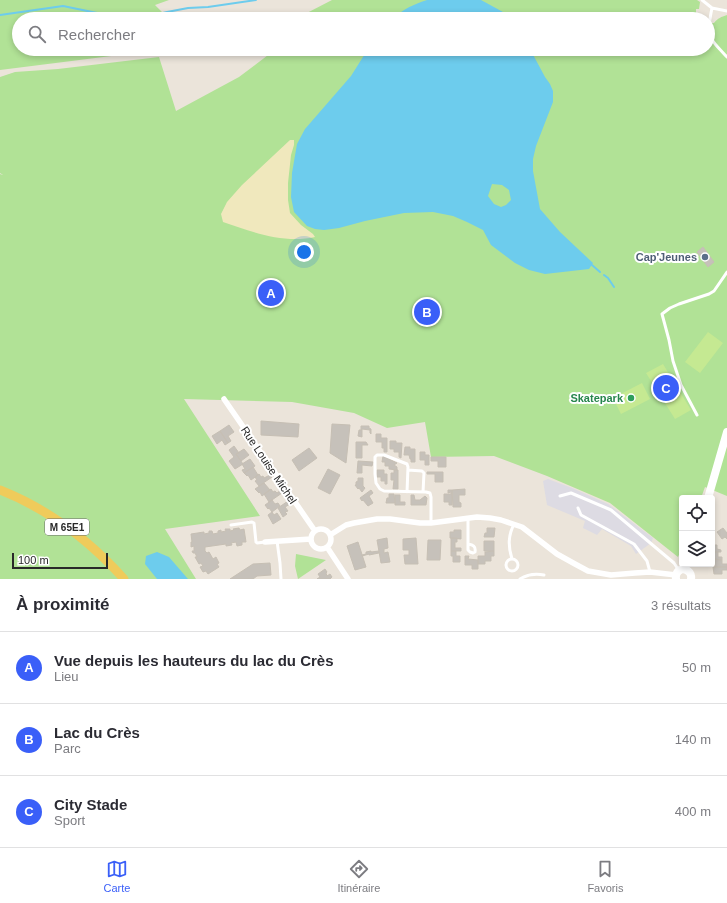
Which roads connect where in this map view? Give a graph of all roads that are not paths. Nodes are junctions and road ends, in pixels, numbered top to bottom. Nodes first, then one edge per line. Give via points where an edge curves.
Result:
1 (702, 0) edge
2 (712, 8) junction
3 (727, 11) edge
4 (711, 12) edge
5 (715, 45) edge
6 (727, 57) edge
7 (727, 272) edge
8 (224, 399) dead end
9 (697, 415) dead end
10 (727, 432) edge
11 (408, 470) junction
12 (0, 490) edge
13 (407, 492) junction
14 (423, 492) junction
15 (709, 495) edge
16 (560, 496) dead end
17 (578, 508) dead end
18 (468, 518) junction
19 (431, 523) junction
20 (514, 524) junction
21 (231, 525) dead end
22 (315, 531) junction
23 (330, 535) junction
24 (311, 539) junction
25 (277, 541) junction
26 (266, 542) joint
27 (468, 544) dead end
28 (327, 547) junction
29 (512, 559) dead end
30 (650, 572) junction
31 (681, 572) edge
32 (544, 575) dead end
33 (124, 579) edge
34 (281, 579) edge
35 (348, 579) edge
36 (520, 579) edge
37 (691, 579) edge

1 - 2 lane
2 - 3 lane
2 - 4 lane
5 - 6 lane
7 - 9 lane via 714,291 679,304 662,314 681,385
8 - 22 street, Rue Louise Michel
10 - 15 street
11 - 13 lane
11 - 13 lane via 407,464 384,454 375,457 376,484 380,489
11 - 14 lane via 424,472
12 - 33 main road, M 65E1 via 55,518 99,553
13 - 14 lane
14 - 19 lane via 430,493
16 - 31 lane via 571,493 611,510 674,563
17 - 30 lane via 581,514 634,544 647,561
18 - 19 street
18 - 20 street via 490,518
18 - 27 lane
19 - 23 street via 390,519 366,520 346,525
20 - 29 lane via 509,541
20 - 30 street via 528,531 557,554 588,571 612,575
21 - 26 lane via 252,522 256,542
22 - 23 street via 322,529
22 - 24 street
23 - 28 street via 331,542
24 - 25 street
24 - 28 street via 318,549
25 - 26 street
25 - 34 lane
28 - 35 street
30 - 31 street
31 - 37 street via 690,572
32 - 36 lane via 526,575

